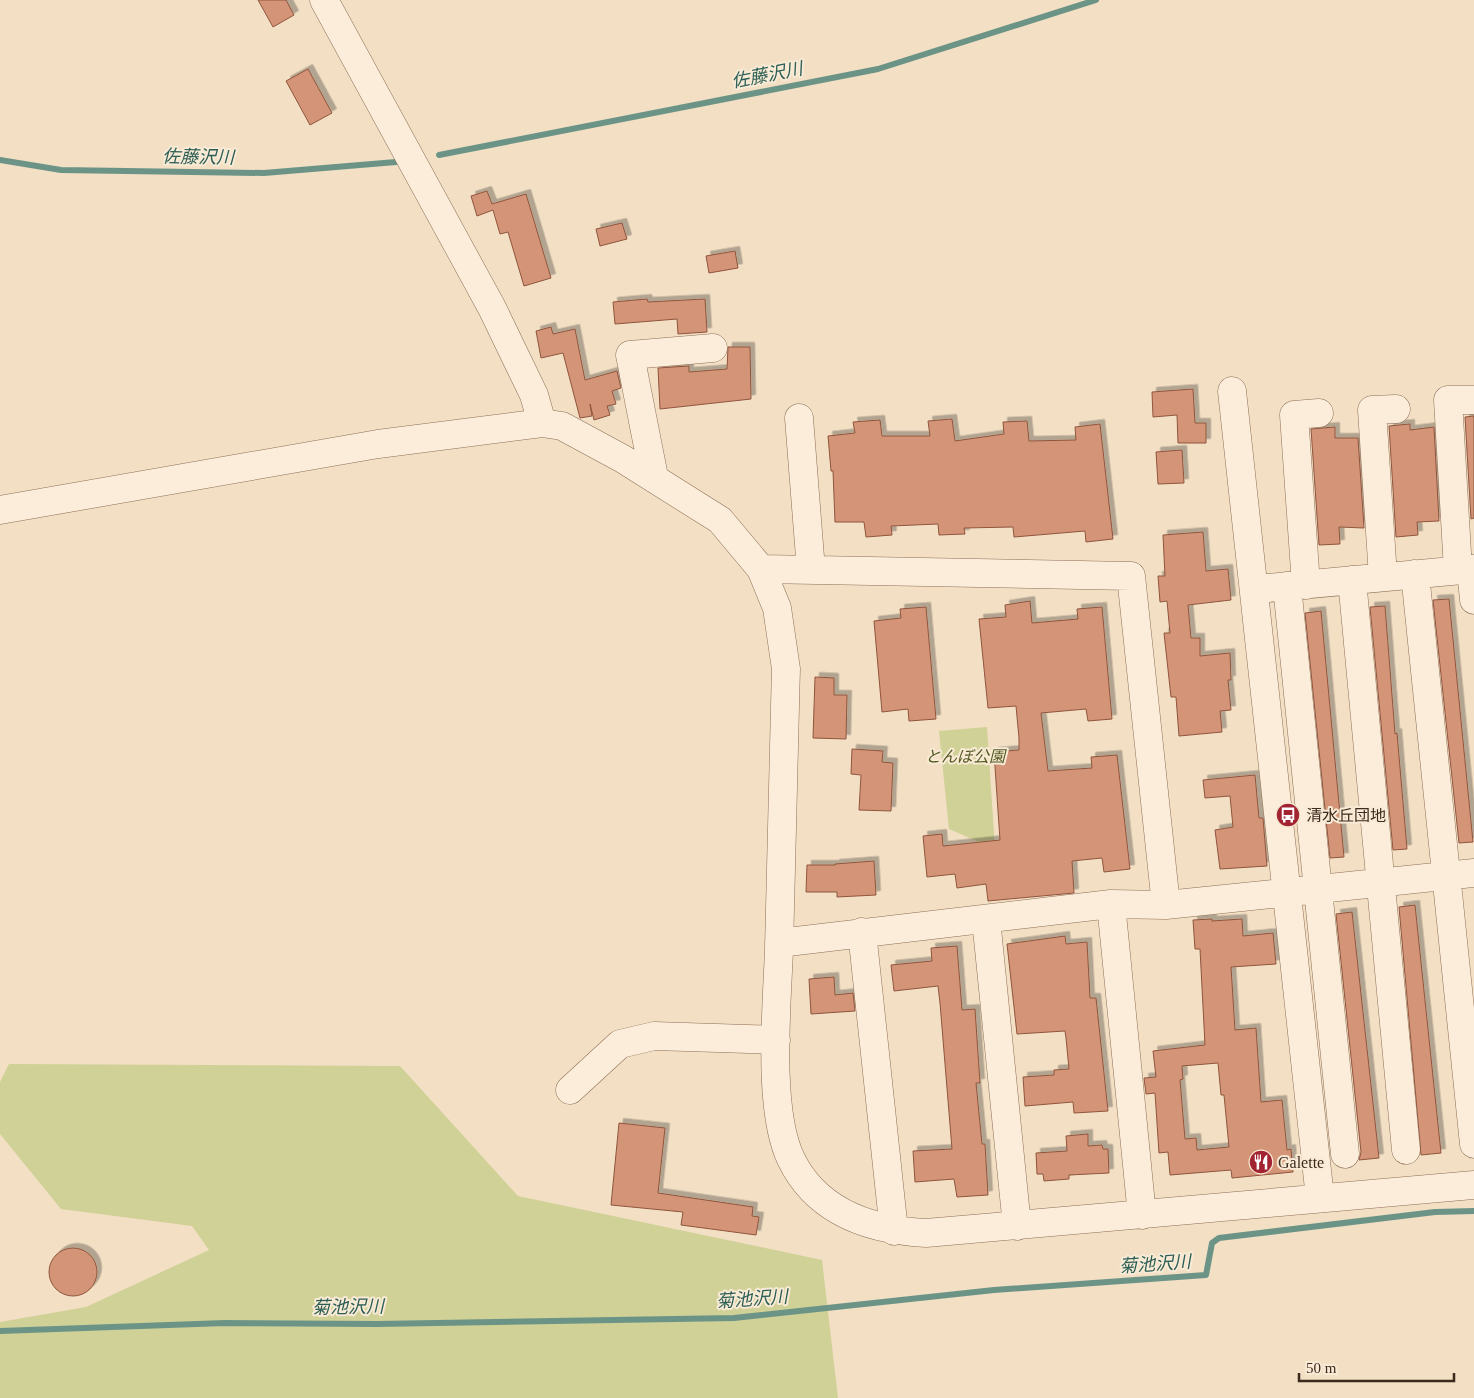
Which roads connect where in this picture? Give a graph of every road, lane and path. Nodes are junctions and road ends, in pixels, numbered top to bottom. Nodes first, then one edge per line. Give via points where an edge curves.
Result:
1 (324, 0) edge
2 (713, 348) dead end
3 (1232, 391) dead end
4 (1474, 400) edge
5 (1396, 409) dead end
6 (1319, 414) dead end
7 (799, 418) dead end
8 (542, 423) junction
9 (654, 477) junction
10 (0, 510) edge
11 (761, 569) junction
12 (1468, 569) edge
13 (811, 570) junction
14 (1415, 574) junction
15 (1383, 577) junction
16 (1352, 580) junction
17 (1297, 585) junction
18 (1252, 590) junction
19 (1474, 600) edge
20 (1474, 873) edge
21 (1447, 876) junction
22 (1380, 882) junction
23 (1318, 890) junction
24 (1285, 893) junction
25 (1111, 904) junction
26 (1166, 905) junction
27 (986, 919) junction
28 (862, 932) junction
29 (779, 943) junction
30 (776, 1040) junction
31 (570, 1090) dead end
32 (1474, 1144) edge
33 (1406, 1150) dead end
34 (1345, 1154) dead end
35 (1474, 1186) edge
36 (1320, 1198) junction
37 (1142, 1215) junction
38 (1017, 1226) junction
39 (894, 1231) junction

1 - 8 street via 492,308 534,395
2 - 9 street via 630,355
3 - 18 street
4 - 12 street via 1448,400
5 - 15 street via 1372,410
6 - 17 street via 1294,415
7 - 13 street
8 - 9 street via 562,426
8 - 10 street via 378,444
9 - 11 street via 720,520
11 - 13 street
11 - 29 street via 777,608 786,668
12 - 14 street
12 - 19 street
13 - 26 street via 1131,576
14 - 15 street
14 - 21 street
15 - 16 street
16 - 17 street
16 - 22 street
17 - 18 street
17 - 23 street
18 - 24 street
20 - 21 street
21 - 22 street
21 - 32 street
22 - 23 street
22 - 33 street
23 - 24 street
23 - 34 street
24 - 26 street
24 - 36 street
25 - 26 street
25 - 27 street
25 - 37 street
27 - 28 street
27 - 38 street
28 - 29 street
28 - 39 street
29 - 30 street
30 - 31 street via 654,1036 620,1044
30 - 39 street via 779,1125 799,1172 808,1185 835,1208 857,1220
35 - 36 street
36 - 37 street
37 - 38 street
38 - 39 street via 926,1233

